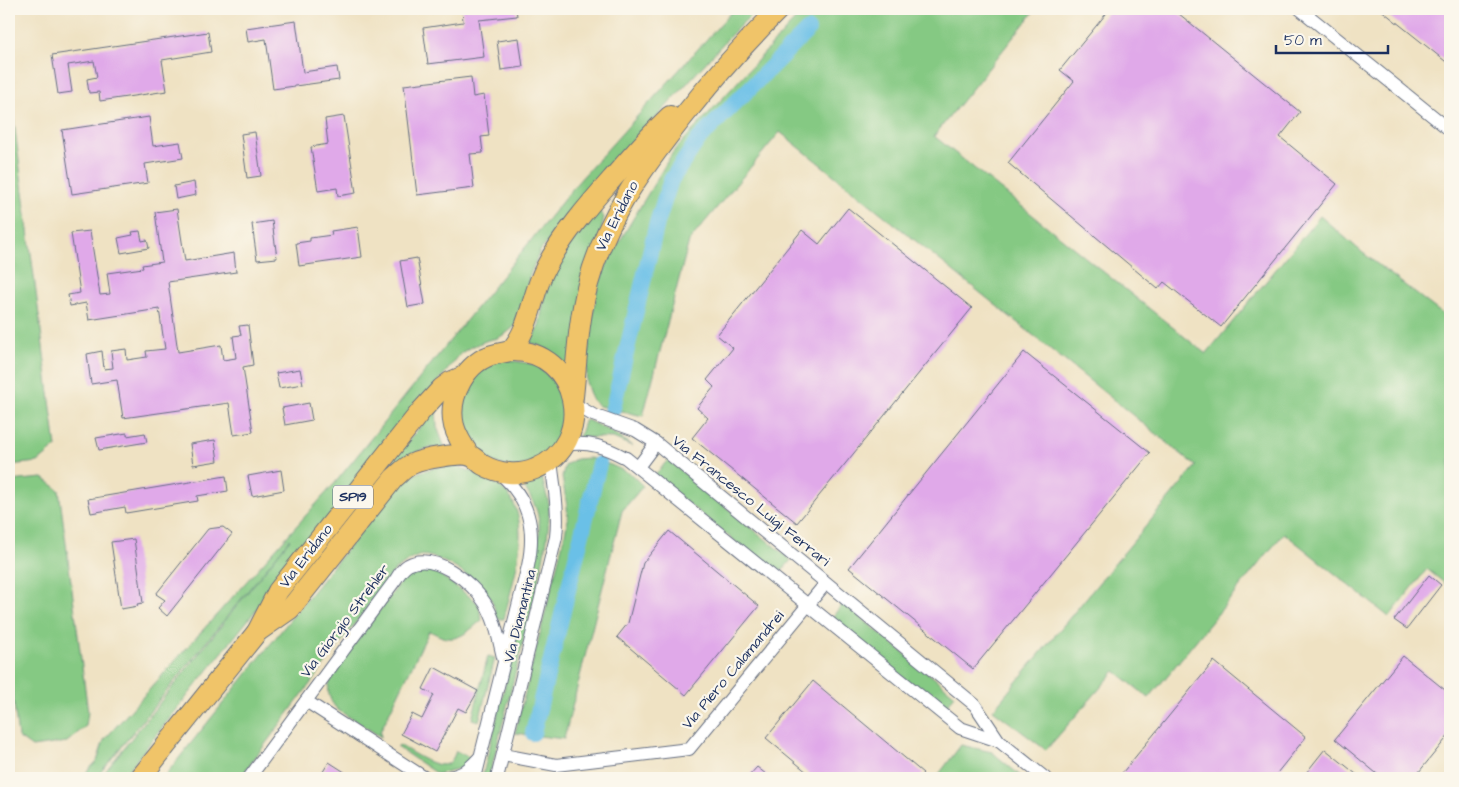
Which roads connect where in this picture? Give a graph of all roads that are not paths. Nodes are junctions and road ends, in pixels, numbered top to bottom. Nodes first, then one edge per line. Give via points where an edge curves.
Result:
1 (779, 9) edge
2 (1300, 9) edge
3 (728, 62) junction
4 (1450, 130) edge
5 (510, 351) junction
6 (464, 376) junction
7 (573, 401) junction
8 (656, 443) junction
9 (565, 445) junction
10 (470, 456) junction
11 (551, 461) junction
12 (638, 467) junction
13 (497, 471) junction
14 (826, 583) junction
15 (808, 605) junction
16 (257, 632) junction
17 (504, 662) junction
18 (306, 701) junction
19 (999, 741) junction
20 (502, 754) junction
21 (481, 756) junction
22 (140, 778) edge
23 (249, 778) edge
24 (426, 778) edge
25 (442, 778) edge
26 (475, 778) edge
27 (497, 778) edge
28 (1045, 778) edge

1 - 3 main road, Via Eridano
2 - 4 street
3 - 5 main road, Via Eridano via 647,140 568,232 544,269 526,322
3 - 7 main road, Via Eridano via 649,161 610,224 584,301
5 - 6 main road, Via Eridano via 492,355
5 - 7 main road, Via Eridano via 538,356 550,363 568,385
6 - 10 main road, Via Eridano via 456,392 454,426
6 - 16 main road, Via Eridano / SP19 via 442,388 421,411 278,591
7 - 8 street, Via Francesco Luigi Ferrari via 593,416 635,430
7 - 9 main road, Via Eridano via 574,418
8 - 12 street, Via Francesco Luigi Ferrari
8 - 14 street, Via Francesco Luigi Ferrari
9 - 11 main road, Via Eridano
9 - 12 street, Via Francesco Luigi Ferrari via 585,443 604,448
10 - 13 main road, Via Eridano
10 - 16 main road, Via Eridano / SP19 via 423,460 410,465 394,478 290,609
11 - 13 main road, Via Eridano via 534,470 516,474
11 - 20 street, Via Diamantina via 557,504 556,537
12 - 15 street, Via Francesco Luigi Ferrari
13 - 17 street, Via Diamantina via 520,496 532,539
14 - 15 street, Via Francesco Luigi Ferrari
14 - 19 street, Via Francesco Luigi Ferrari via 975,705
15 - 19 street, Via Francesco Luigi Ferrari via 960,728
15 - 20 street, Via Piero Calamandrei via 688,749 556,765
16 - 22 main road, Via Eridano / SP19
17 - 18 street, Via Giorgio Strehler via 496,629 486,604 478,594 454,572 438,564 416,562 400,574
17 - 21 street, Via Diamantina
18 - 23 street, Via Giorgio Strehler
18 - 24 street, Via Giorgio Strehler
19 - 28 street, Via Francesco Luigi Ferrari
20 - 27 street, Via Diamantina
21 - 25 street via 456,777
21 - 26 street, Via Diamantina

